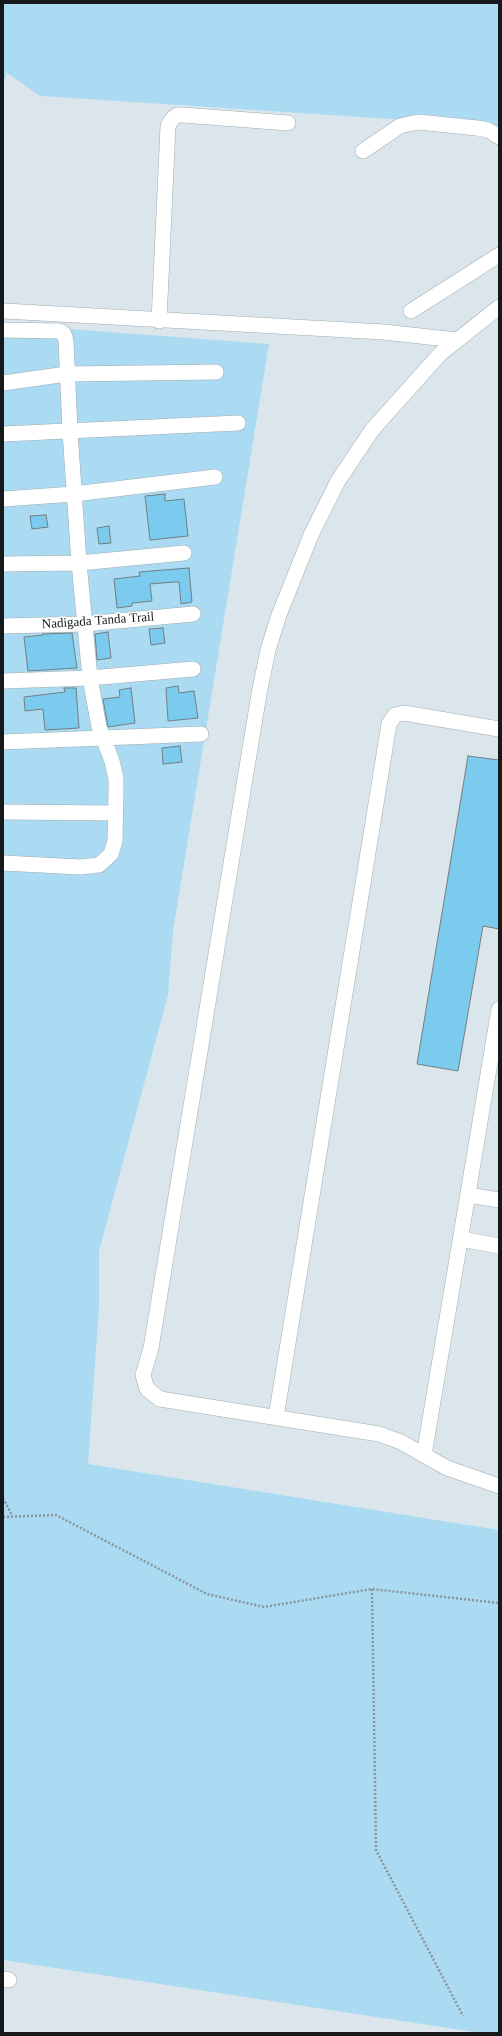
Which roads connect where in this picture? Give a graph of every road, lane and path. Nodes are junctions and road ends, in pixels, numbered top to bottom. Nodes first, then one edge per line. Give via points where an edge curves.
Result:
1 (288, 123) dead end
2 (499, 137) edge
3 (363, 151) dead end
4 (499, 255) edge
5 (499, 306) edge
6 (4, 311) edge
7 (411, 311) dead end
8 (159, 321) junction
9 (3, 330) edge
10 (456, 340) junction
11 (216, 372) dead end
12 (67, 374) junction
13 (3, 383) edge
14 (238, 423) dead end
15 (70, 431) junction
16 (3, 434) edge
17 (215, 477) dead end
18 (74, 494) junction
19 (3, 499) edge
20 (184, 553) dead end
21 (79, 563) junction
22 (3, 564) edge
23 (193, 614) dead end
24 (85, 624) junction
25 (3, 626) edge
26 (193, 669) dead end
27 (90, 678) junction
28 (3, 681) edge
29 (499, 730) edge
30 (201, 734) dead end
31 (103, 739) junction
32 (3, 742) edge
33 (3, 812) edge
34 (115, 813) junction
35 (3, 863) edge
36 (499, 1009) edge
37 (468, 1195) junction
38 (499, 1200) edge
39 (461, 1239) junction
40 (499, 1246) edge
41 (276, 1417) junction
42 (424, 1455) junction
43 (499, 1486) edge
44 (3, 1498) edge
45 (12, 1515) junction
46 (3, 1517) edge
47 (372, 1589) junction
48 (499, 1603) edge
49 (463, 2016) dead end

1 - 8 street via 183,115 177,115 172,119 168,126
2 - 3 street via 488,130 477,128 412,123 400,126
4 - 7 street
5 - 10 street
6 - 8 street
8 - 10 street via 384,332
9 - 12 street via 60,331 66,341
10 - 41 street via 427,368 372,430 338,481 311,534 268,650 256,709 151,1348 143,1375 147,1389 160,1399
11 - 12 street
12 - 13 street
12 - 15 street
14 - 15 street
15 - 16 street
15 - 18 street
17 - 18 street
18 - 19 street
18 - 21 street
20 - 21 street
21 - 22 street
21 - 24 street
23 - 24 street, Nadigada Tanda Trail
24 - 25 street, Nadigada Tanda Trail
24 - 27 street
26 - 27 street
27 - 28 street
27 - 31 street
29 - 41 street via 404,713 395,715 389,724
30 - 31 street
31 - 32 street
31 - 34 street via 116,779
33 - 34 street
34 - 35 street via 115,841 110,854 99,865 80,867
36 - 37 street
37 - 38 street
37 - 39 street
39 - 40 street
39 - 42 street
41 - 42 street via 379,1434 401,1442
42 - 43 street via 447,1468
44 - 45 path
45 - 46 path
45 - 47 path via 56,1515 207,1594 264,1607
47 - 48 path
47 - 49 path via 376,1850

